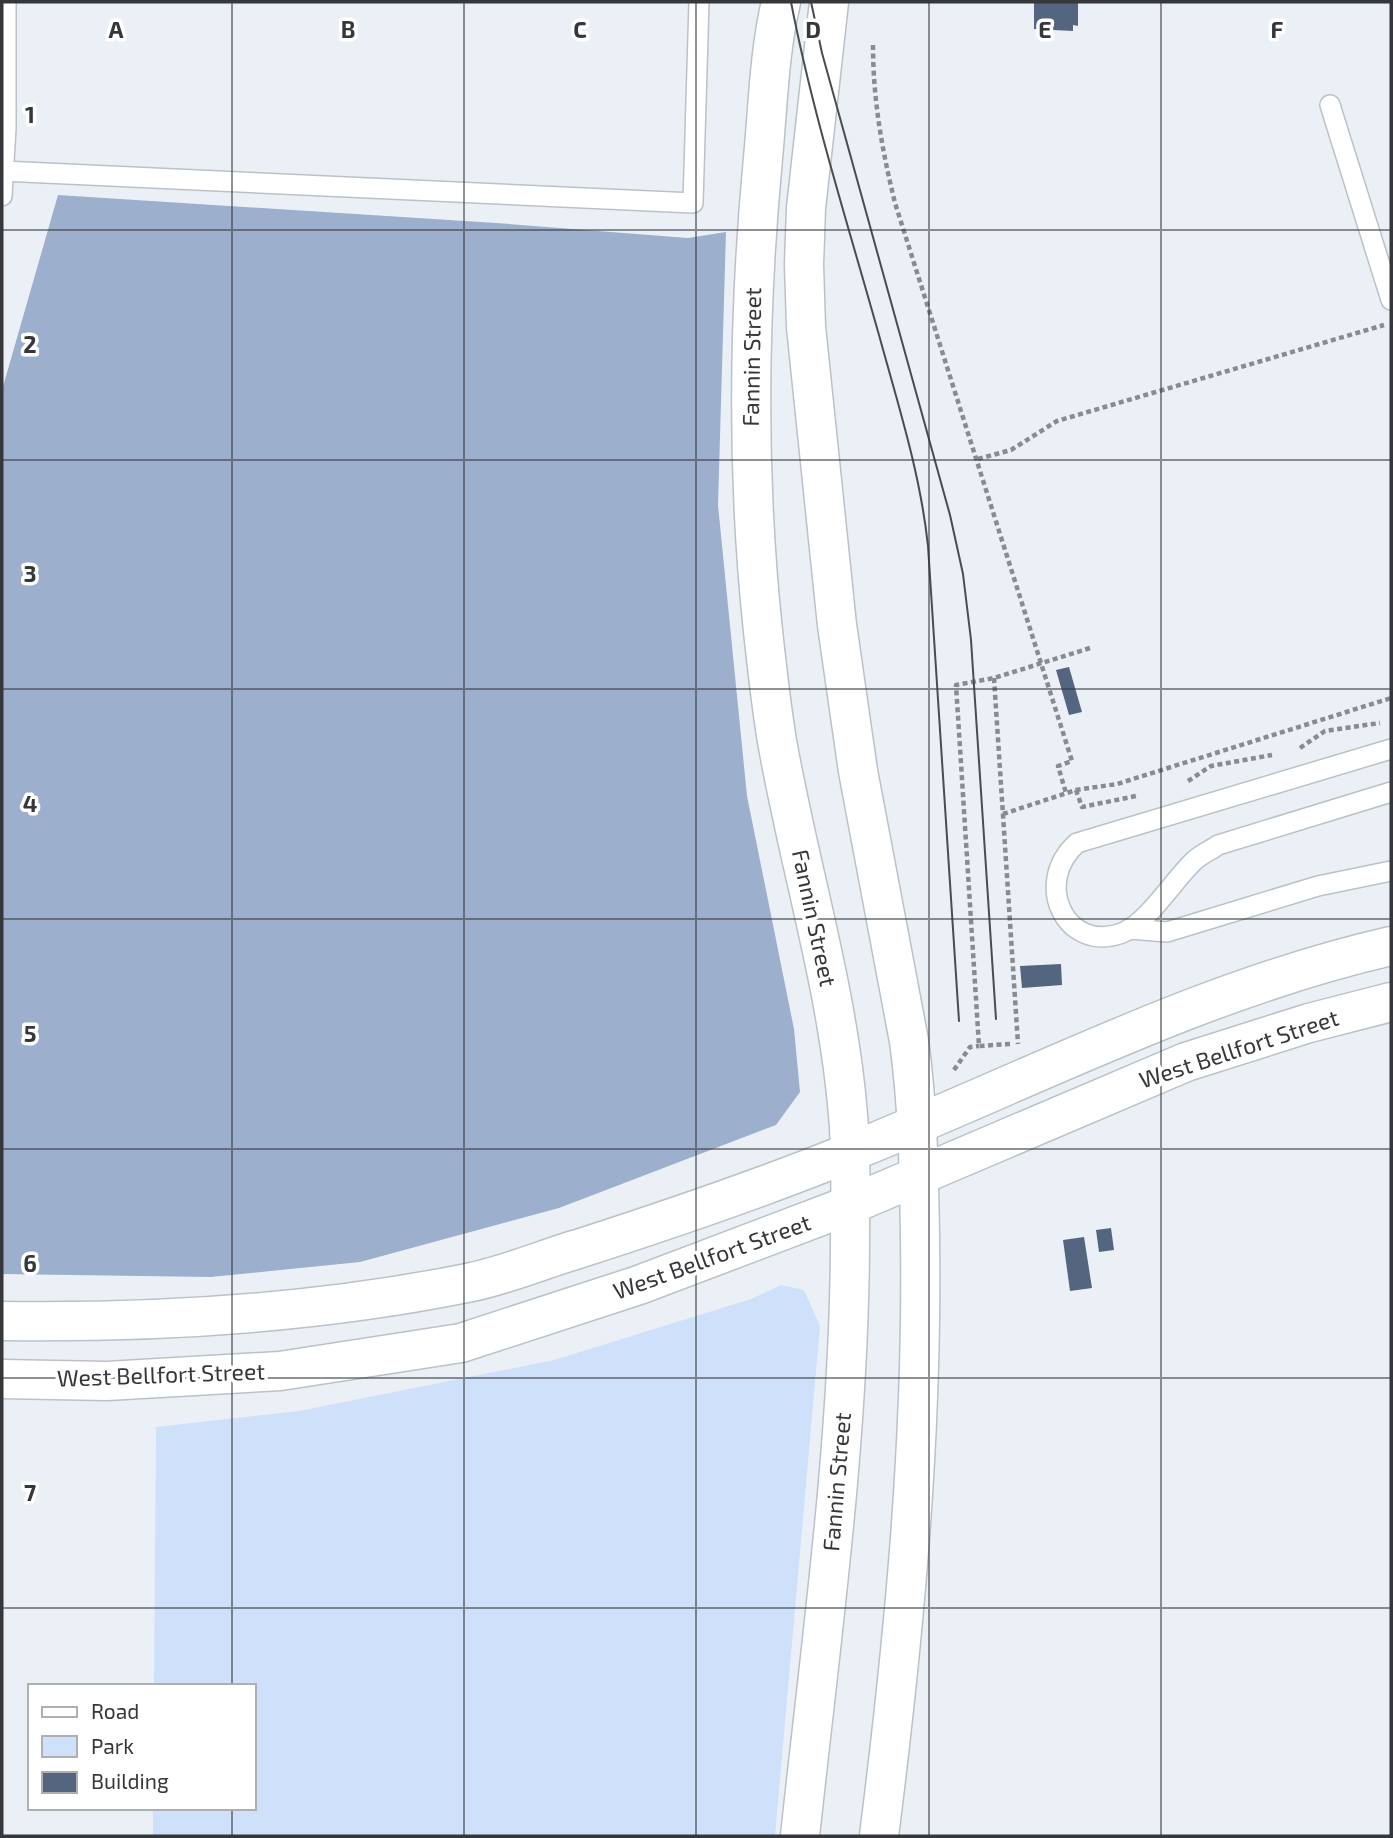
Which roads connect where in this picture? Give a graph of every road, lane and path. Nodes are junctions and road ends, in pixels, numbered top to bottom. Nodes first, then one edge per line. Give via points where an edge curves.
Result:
1 (6, 2) edge
2 (699, 2) edge
3 (780, 2) edge
4 (829, 2) edge
5 (873, 45) dead end
6 (1329, 105) dead end
7 (3, 171) edge
8 (2, 196) edge
9 (1391, 300) edge
10 (1391, 323) edge
11 (978, 460) junction
12 (1090, 648) dead end
13 (1042, 662) junction
14 (994, 678) junction
15 (1391, 698) edge
16 (1321, 720) junction
17 (1391, 722) edge
18 (1325, 731) junction
19 (1391, 748) edge
20 (1297, 751) dead end
21 (1284, 753) dead end
22 (1208, 756) junction
23 (1211, 766) junction
24 (1177, 788) dead end
25 (1076, 790) junction
26 (1391, 792) edge
27 (1066, 793) junction
28 (1150, 793) dead end
29 (1003, 814) junction
30 (1391, 871) edge
31 (1129, 929) junction
32 (1391, 946) edge
33 (1391, 1002) edge
34 (979, 1046) junction
35 (953, 1070) dead end
36 (917, 1125) junction
37 (849, 1153) junction
38 (919, 1177) junction
39 (850, 1205) junction
40 (2, 1321) edge
41 (2, 1379) edge
42 (800, 1836) edge
43 (879, 1836) edge

1 - 7 lane
2 - 7 lane via 693,203
3 - 37 main road, Fannin Street via 755,250 749,360 751,471 776,737 838,1035
4 - 36 main road via 806,208 806,327 837,625 858,771 903,1004
5 - 11 path via 875,103 895,203
6 - 9 lane
7 - 8 lane
10 - 11 path via 1057,421 1011,450
11 - 13 path
12 - 13 path
13 - 14 path
13 - 27 path via 1072,761 1058,766
14 - 29 path
14 - 34 path via 956,685
15 - 16 path
16 - 18 path
16 - 22 path
17 - 18 path
18 - 20 path
19 - 31 lane via 1077,843 1057,872 1057,904 1063,915 1090,934 1112,935
21 - 23 path
22 - 23 path
22 - 25 path via 1117,784
23 - 24 path
25 - 27 path
25 - 28 path via 1082,807
26 - 31 lane via 1218,845 1195,860
27 - 29 path
29 - 34 path via 1018,1045
30 - 31 lane via 1318,886 1167,932
32 - 36 main road via 1278,977 1186,1010
33 - 38 main road, West Bellfort Street via 1186,1062
34 - 35 path via 970,1047
36 - 37 main road
36 - 38 main road
37 - 39 main road, Fannin Street
37 - 40 main road via 670,1220 470,1283 306,1309 105,1322
38 - 39 main road, West Bellfort Street
38 - 43 main road via 921,1336 915,1460
39 - 41 main road, West Bellfort Street via 639,1286 461,1343 280,1371 107,1381
39 - 42 main road, Fannin Street via 843,1425

